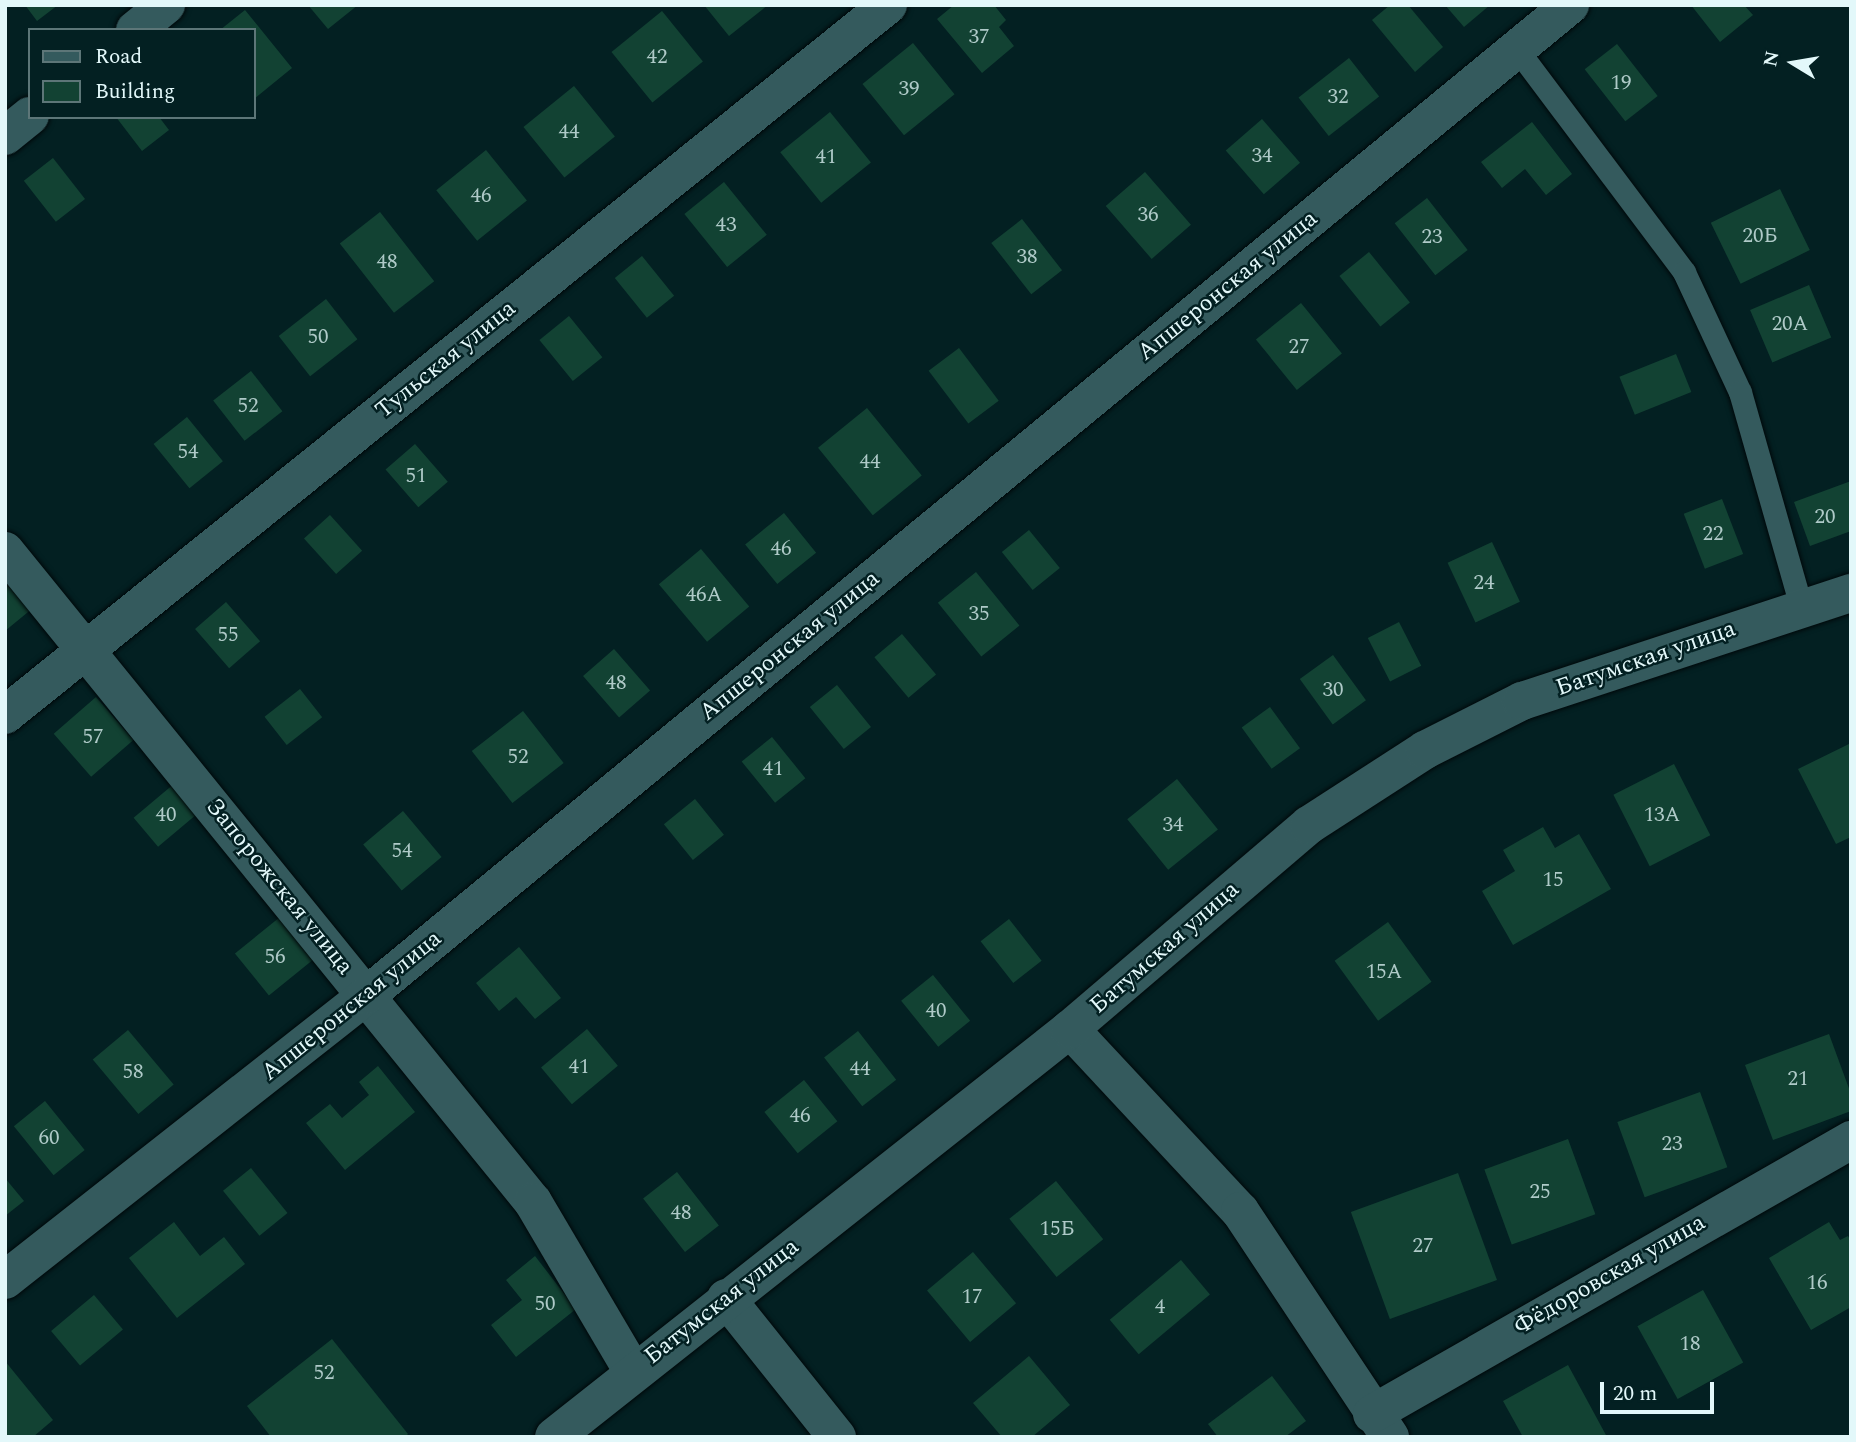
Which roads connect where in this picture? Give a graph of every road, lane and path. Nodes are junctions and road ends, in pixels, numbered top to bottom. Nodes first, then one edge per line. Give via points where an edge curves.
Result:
1 (166, 5) edge
2 (888, 5) edge
3 (1570, 5) edge
4 (137, 28) edge
5 (1516, 48) junction
6 (28, 118) edge
7 (5, 136) edge
8 (5, 551) edge
9 (1851, 593) edge
10 (1801, 606) junction
11 (86, 650) junction
12 (5, 715) edge
13 (367, 995) junction
14 (1070, 1029) junction
15 (1851, 1140) edge
16 (5, 1280) edge
17 (726, 1298) junction
18 (633, 1372) junction
19 (1381, 1425) edge
20 (554, 1437) edge
21 (837, 1437) edge

1 - 4 street
2 - 11 street, Тульская улица
3 - 5 street, Апшеронская улица
5 - 10 lane via 1684,272 1740,392
5 - 13 street, Апшеронская улица
6 - 7 street
8 - 11 street, Запорожская улица
9 - 10 street, Батумская улица
10 - 14 street, Батумская улица via 1522,701 1425,750 1309,825
11 - 12 street, Тульская улица
11 - 13 street, Запорожская улица
13 - 16 street, Апшеронская улица
13 - 18 street, Запорожская улица via 533,1202
14 - 17 street, Батумская улица
14 - 19 street via 1240,1211
15 - 19 street, Фёдоровская улица
17 - 18 street, Батумская улица
17 - 21 street
18 - 20 street, Батумская улица

